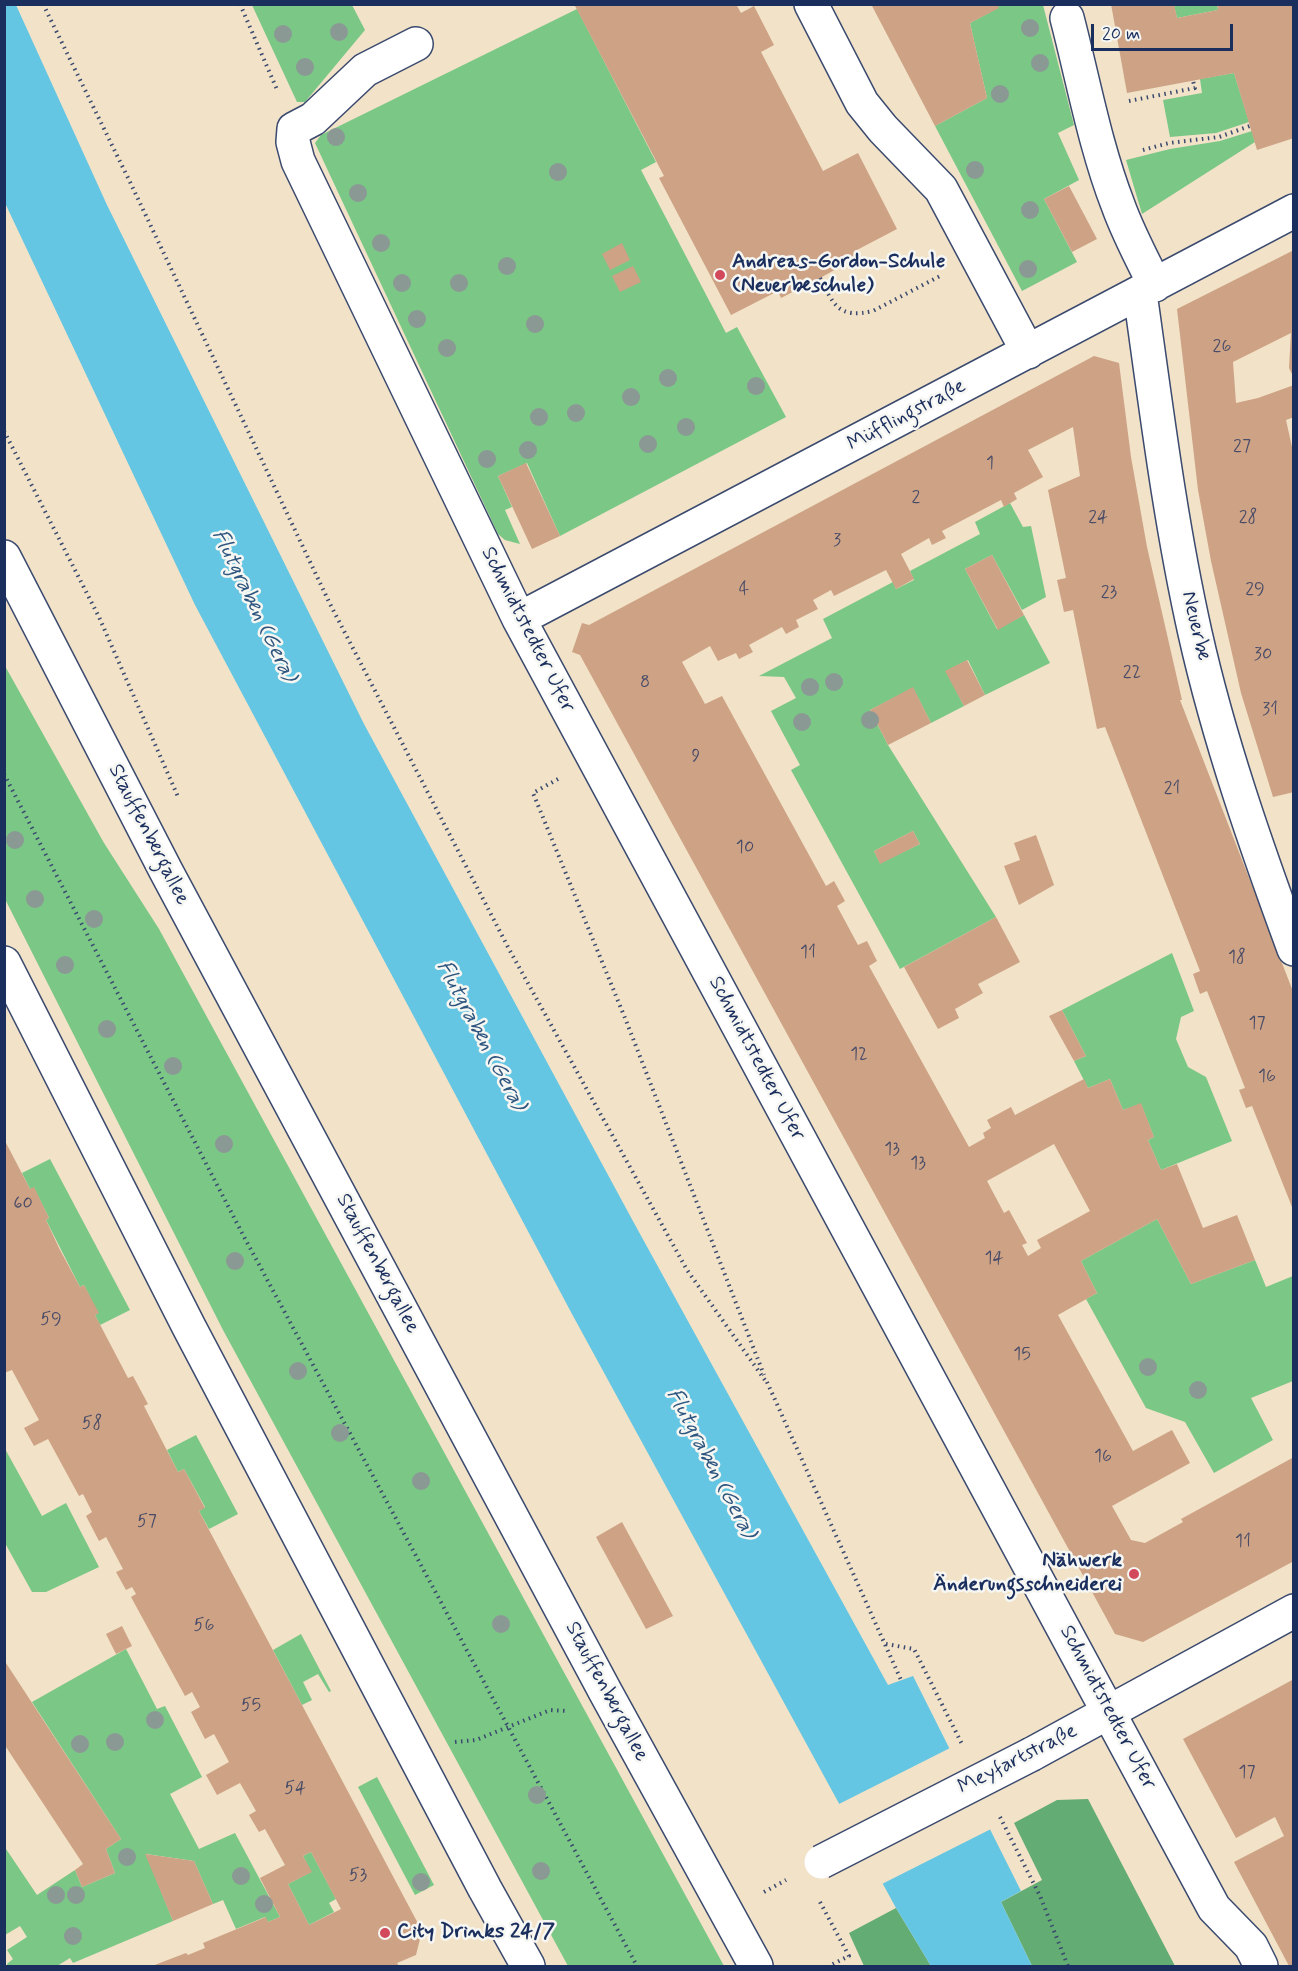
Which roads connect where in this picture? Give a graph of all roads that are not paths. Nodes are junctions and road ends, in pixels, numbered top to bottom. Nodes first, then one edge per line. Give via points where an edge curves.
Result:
1 (811, 4) edge
2 (1067, 18) dead end
3 (416, 44) dead end
4 (1293, 211) edge
5 (1147, 289) junction
6 (1028, 352) junction
7 (4, 557) edge
8 (519, 619) junction
9 (1293, 949) edge
10 (4, 963) edge
11 (1293, 1611) edge
12 (1110, 1713) junction
13 (813, 1866) dead end
14 (528, 1966) edge
15 (756, 1966) edge
16 (1261, 1966) edge

1 - 6 street via 862,103 941,189
2 - 5 street, Neuerbe via 1104,161
3 - 8 street, Schmidtstedter Ufer via 365,70 313,119 294,129 293,142 298,161
4 - 5 street, Müfflingstraße
5 - 6 street, Müfflingstraße
5 - 9 street, Neuerbe via 1176,538 1196,634 1222,733
6 - 8 street, Müfflingstraße
7 - 15 street, Stauffenbergallee via 166,871
8 - 12 street, Schmidtstedter Ufer
10 - 14 street via 189,1327
11 - 12 street, Meyfartstraße
12 - 13 street, Meyfartstraße, bridge
12 - 16 street, Schmidtstedter Ufer via 1214,1908 1251,1946

